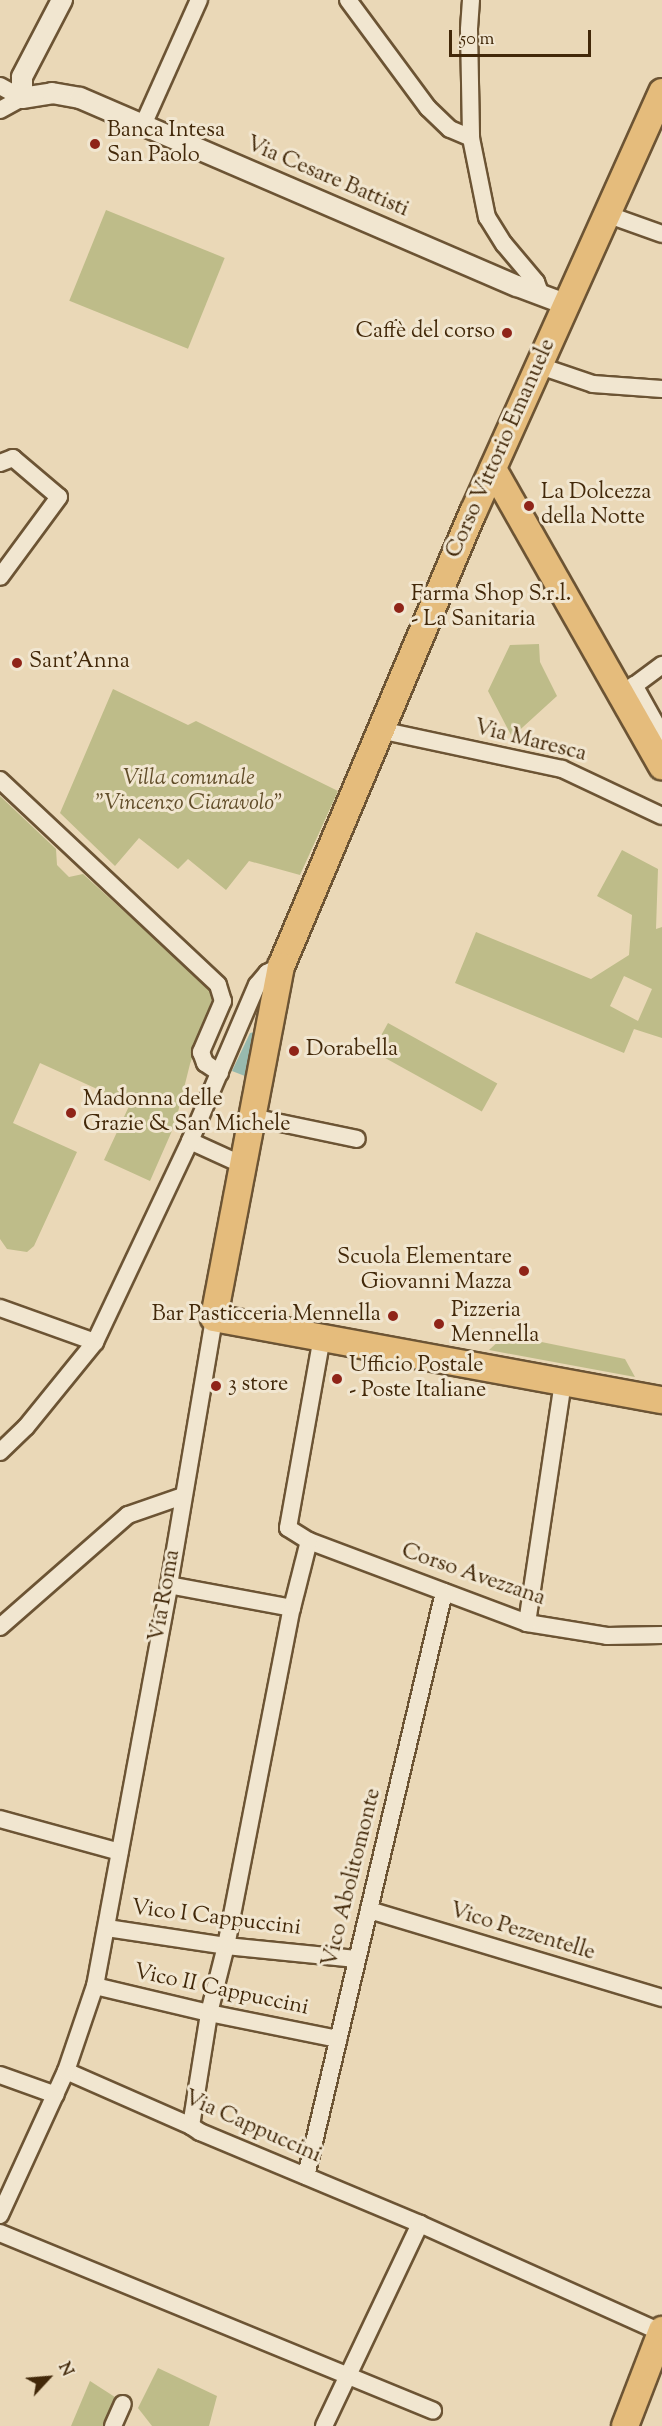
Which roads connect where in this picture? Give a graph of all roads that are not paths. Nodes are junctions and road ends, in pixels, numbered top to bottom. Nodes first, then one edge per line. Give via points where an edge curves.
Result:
1 (62, 0) edge
2 (199, 0) edge
3 (348, 0) edge
4 (471, 0) edge
5 (0, 86) edge
6 (662, 92) edge
7 (22, 98) junction
8 (0, 111) edge
9 (143, 125) junction
10 (471, 138) junction
11 (606, 214) junction
12 (662, 234) edge
13 (541, 295) junction
14 (568, 305) junction
15 (540, 366) junction
16 (662, 389) edge
17 (0, 464) edge
18 (493, 469) junction
19 (0, 577) edge
20 (662, 665) edge
21 (628, 690) junction
22 (380, 730) junction
23 (662, 735) edge
24 (662, 766) edge
25 (0, 780) edge
26 (662, 816) edge
27 (281, 966) junction
28 (220, 1073) junction
29 (252, 1117) junction
30 (357, 1139) dead end
31 (190, 1141) junction
32 (243, 1165) junction
33 (0, 1308) edge
34 (214, 1318) junction
35 (322, 1337) junction
36 (94, 1342) junction
37 (563, 1382) junction
38 (662, 1400) edge
39 (0, 1452) edge
40 (183, 1496) junction
41 (309, 1541) junction
42 (169, 1586) junction
43 (444, 1592) junction
44 (292, 1608) junction
45 (527, 1623) junction
46 (0, 1627) edge
47 (662, 1635) edge
48 (0, 1820) edge
49 (120, 1852) junction
50 (369, 1910) junction
51 (107, 1928) junction
52 (226, 1946) junction
53 (356, 1959) junction
54 (95, 1986) junction
55 (662, 1998) edge
56 (209, 2013) junction
57 (338, 2039) junction
58 (66, 2071) junction
59 (0, 2075) edge
60 (56, 2095) junction
61 (191, 2126) junction
62 (306, 2176) junction
63 (0, 2215) edge
64 (420, 2224) junction
65 (0, 2233) edge
66 (662, 2332) edge
67 (348, 2376) junction
68 (123, 2404) dead end
69 (433, 2411) dead end
70 (113, 2426) edge
71 (324, 2426) edge
72 (626, 2426) edge

1 - 7 street via 22,77
2 - 9 street
3 - 10 street via 428,108 450,129
4 - 10 street
5 - 7 street
6 - 11 main road, Corso Vittorio Emanuele
7 - 8 street, Via Cesare Battisti
7 - 9 street, Via Cesare Battisti via 52,93 80,98
9 - 13 street, Via Cesare Battisti
10 - 13 street via 487,217 536,282
11 - 12 street
11 - 14 main road, Corso Vittorio Emanuele
13 - 14 street, Via Cesare Battisti
14 - 15 main road, Corso Vittorio Emanuele
15 - 16 street via 593,384
15 - 18 main road, Corso Vittorio Emanuele
17 - 19 street via 13,458 59,498
18 - 21 main road
18 - 22 main road, Corso Vittorio Emanuele
20 - 21 street
21 - 23 street
21 - 24 main road
22 - 26 street, Via Maresca via 562,769
22 - 27 main road, Corso Vittorio Emanuele
25 - 28 street via 218,985 223,1001 201,1052 205,1063
27 - 28 street via 267,973 257,985
27 - 29 main road, Corso Vittorio Emanuele
28 - 31 street
29 - 30 street
29 - 32 main road, Via Roma
31 - 32 street
31 - 36 street
32 - 34 main road, Via Roma
33 - 36 street
34 - 35 main road
34 - 40 street, Via Roma
35 - 37 main road
35 - 41 street via 288,1528
36 - 39 street via 26,1427
37 - 38 main road
37 - 45 street
40 - 42 street, Via Roma
40 - 46 street via 128,1515
41 - 43 street, Corso Avezzana
41 - 44 street
42 - 44 street
42 - 49 street, Via Roma
43 - 45 street, Corso Avezzana
43 - 50 street, Vico Abolitomonte
44 - 52 street
45 - 47 street, Corso Avezzana via 607,1636
48 - 49 street
49 - 51 street, Via Roma
50 - 53 street, Vico Abolitomonte
50 - 55 street, Vico Pezzentelle
51 - 52 street, Vico I Cappuccini
51 - 54 street, Via Roma
52 - 53 street, Vico I Cappuccini
52 - 56 street
53 - 57 street, Vico Abolitomonte
54 - 56 street, Vico II Cappuccini
54 - 58 street, Via Roma
56 - 57 street, Vico II Cappuccini
56 - 61 street
57 - 62 street, Vico Abolitomonte
58 - 60 street, Via Roma
58 - 61 street, Via Cappuccini
59 - 60 street
60 - 63 street, Via Roma
61 - 62 street, Via Cappuccini
62 - 64 street, Via Cappuccini
64 - 66 street, Via Cappuccini
64 - 67 street
65 - 67 street
66 - 72 main road
67 - 69 street
67 - 71 street
68 - 70 street

